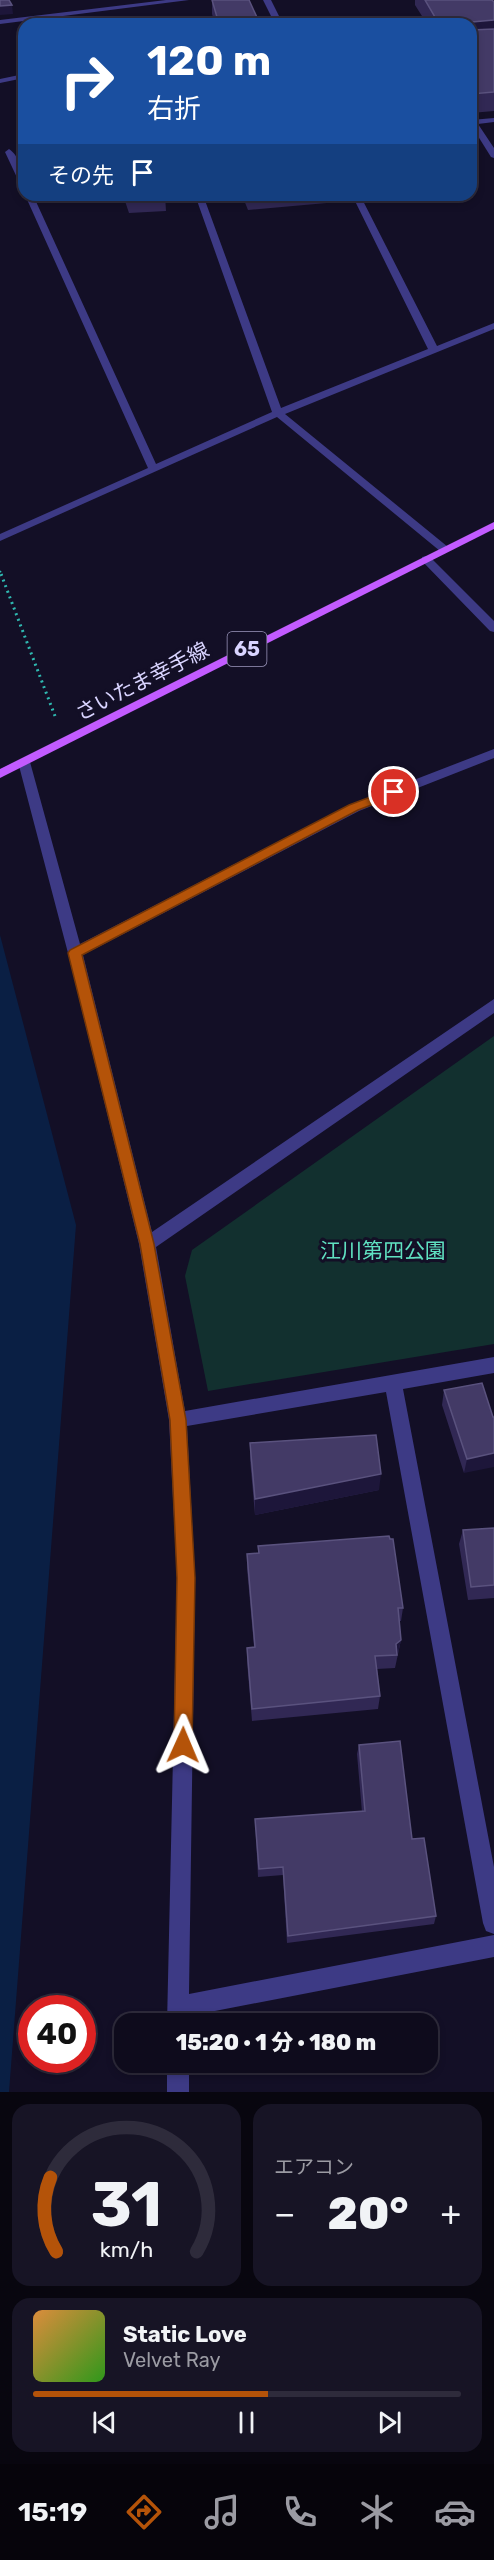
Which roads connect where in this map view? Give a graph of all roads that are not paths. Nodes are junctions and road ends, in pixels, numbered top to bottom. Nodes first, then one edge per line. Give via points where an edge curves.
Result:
1 (82, 0) edge
2 (185, 0) edge
3 (267, 0) edge
4 (88, 13) junction
5 (39, 18) edge
6 (276, 18) edge
7 (18, 20) edge
8 (0, 22) edge
9 (18, 77) edge
10 (0, 81) edge
11 (494, 120) edge
12 (477, 122) edge
13 (477, 130) edge
14 (9, 152) edge
15 (494, 155) edge
16 (18, 171) edge
17 (32, 201) edge
18 (201, 201) edge
19 (359, 201) edge
20 (494, 326) edge
21 (434, 350) junction
22 (278, 413) junction
23 (154, 470) junction
24 (494, 525) edge
25 (0, 538) edge
26 (444, 549) junction
27 (426, 559) junction
28 (494, 628) edge
29 (494, 753) edge
30 (24, 762) junction
31 (0, 774) edge
32 (75, 953) junction
33 (494, 1005) edge
34 (147, 1244) junction
35 (494, 1365) edge
36 (393, 1382) junction
37 (178, 1420) junction
38 (494, 1923) edge
39 (494, 1946) edge
40 (178, 2013) edge
41 (187, 2013) edge
42 (178, 2073) edge
43 (178, 2092) edge

1 - 4 street
2 - 4 street
3 - 6 street
4 - 5 street
7 - 8 street
9 - 10 street
11 - 12 street
13 - 15 street
14 - 16 street
17 - 23 street
18 - 22 street
19 - 21 street
20 - 21 street
21 - 22 street
22 - 23 street
22 - 26 street
23 - 25 street
24 - 26 main road, さいたま幸手線 / 65
26 - 27 main road, さいたま幸手線 / 65
27 - 28 street
27 - 30 main road, さいたま幸手線 / 65
29 - 32 street via 354,808
30 - 31 main road, さいたま幸手線 / 65
30 - 32 street
32 - 34 street
33 - 34 street
34 - 37 street
35 - 36 street
36 - 37 street
36 - 38 street
37 - 40 street via 186,1578
39 - 41 street
42 - 43 street

